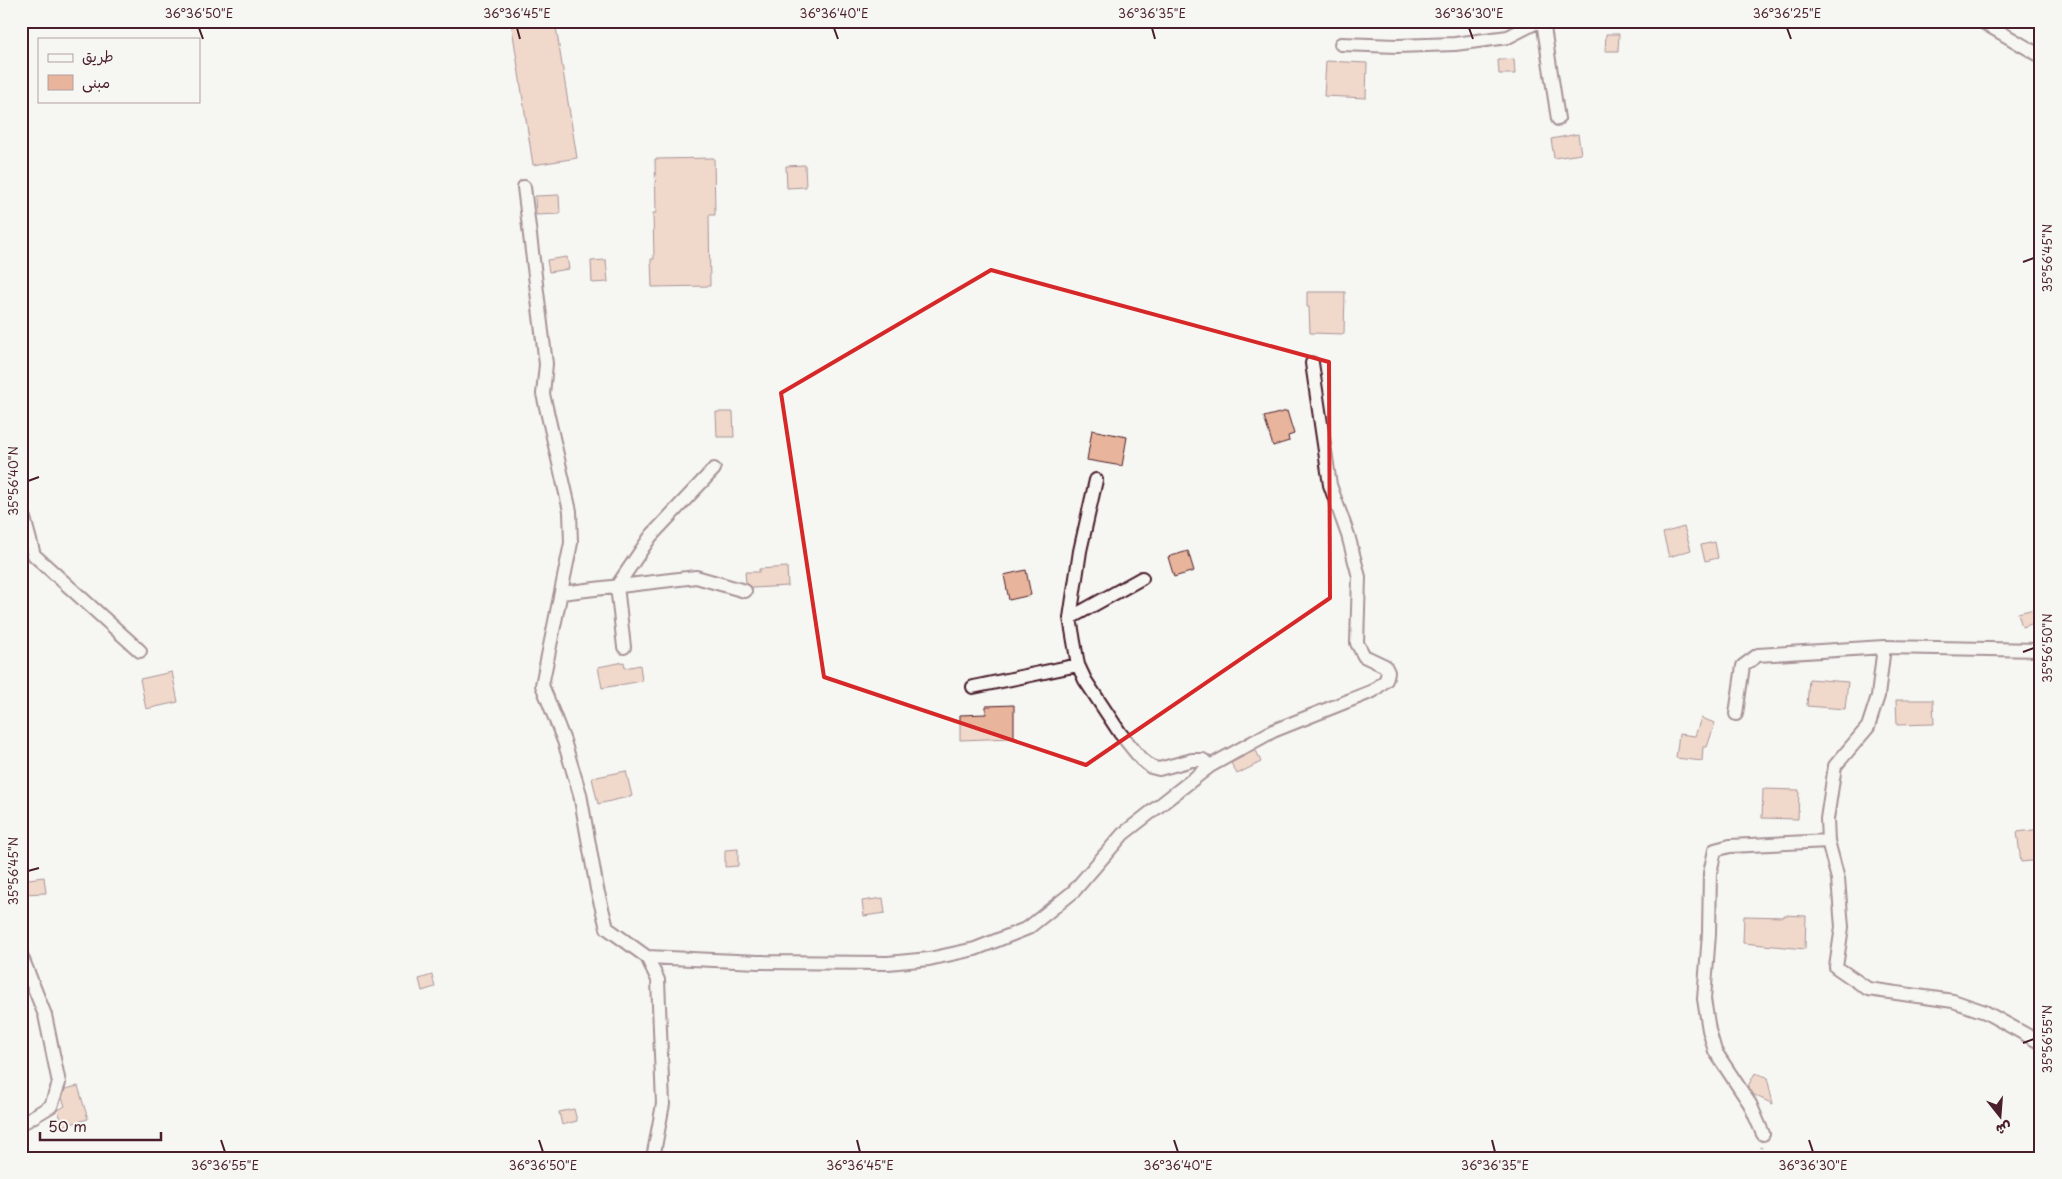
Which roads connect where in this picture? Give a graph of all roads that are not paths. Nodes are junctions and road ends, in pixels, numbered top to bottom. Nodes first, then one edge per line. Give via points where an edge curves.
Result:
1 (1539, 21) edge
2 (1543, 21) edge
3 (1981, 21) edge
4 (1341, 44) dead end
5 (2041, 56) edge
6 (1558, 119) dead end
7 (524, 187) dead end
8 (1312, 363) dead end
9 (714, 469) dead end
10 (1096, 480) dead end
11 (21, 507) edge
12 (1142, 578) dead end
13 (617, 586) junction
14 (745, 591) dead end
15 (561, 593) junction
16 (1070, 618) junction
17 (624, 647) dead end
18 (1884, 647) junction
19 (2041, 650) edge
20 (140, 651) dead end
21 (1078, 665) junction
22 (973, 687) dead end
23 (1736, 714) dead end
24 (1210, 766) junction
25 (1828, 841) junction
26 (21, 955) edge
27 (647, 957) junction
28 (2041, 1043) edge
29 (21, 1121) edge
30 (1763, 1134) dead end
31 (653, 1158) edge

1 - 4 street via 1508,37 1455,44
2 - 6 street
3 - 5 street
7 - 15 street via 546,364 542,394 570,511 571,543
8 - 24 street via 1330,485 1360,577 1356,643 1364,656 1385,666 1388,672 1386,680 1373,691 1273,731
9 - 13 street via 651,536
10 - 16 street via 1080,551
11 - 20 street via 34,555
12 - 16 street
13 - 14 street via 696,576
13 - 15 street
13 - 17 street
15 - 27 street via 542,685 580,794 607,928
16 - 21 street
18 - 19 street
18 - 23 street via 1758,655 1743,666
18 - 25 street via 1878,696 1868,727 1835,766 1827,819
21 - 22 street
21 - 24 street via 1120,733 1151,767 1159,769 1197,760 1203,760
24 - 27 street via 1123,834 1073,892 1028,928 975,949 929,960 888,963
25 - 28 street via 1838,879 1842,927 1836,967 1868,989 1953,1001 1986,1012
25 - 30 street via 1730,846 1715,850 1711,865 1704,999 1709,1030 1716,1051 1750,1104
26 - 29 street via 45,1015 59,1083 51,1106
27 - 31 street via 658,980 663,1104

